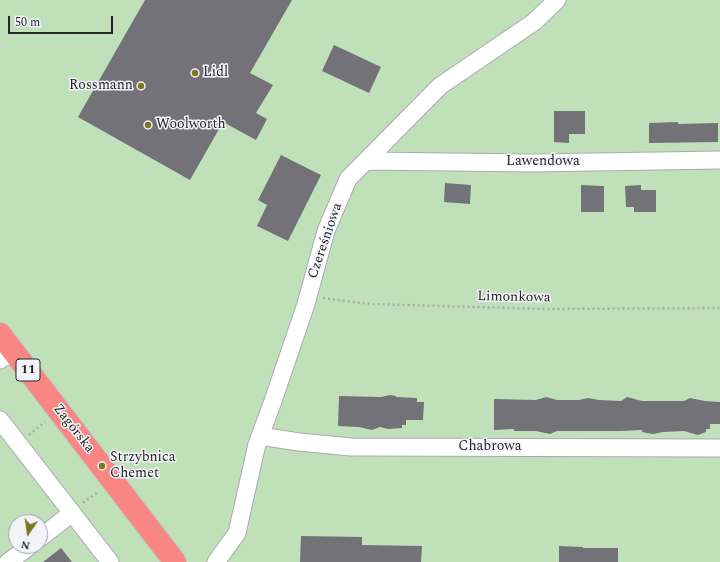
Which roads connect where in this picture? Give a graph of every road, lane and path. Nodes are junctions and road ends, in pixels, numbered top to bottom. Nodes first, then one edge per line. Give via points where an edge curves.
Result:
1 (557, 0) edge
2 (720, 160) edge
3 (367, 161) junction
4 (308, 296) junction
5 (720, 308) edge
6 (4, 348) edge
7 (48, 419) dead end
8 (0, 420) edge
9 (260, 436) junction
10 (19, 444) junction
11 (720, 448) edge
12 (101, 489) dead end
13 (72, 513) junction
14 (48, 532) edge
15 (110, 562) edge
16 (175, 562) edge
17 (216, 562) edge

1 - 3 street, Czereśniowa via 534,22 440,86
2 - 3 street, Lawendowa via 532,163
3 - 4 street, Czereśniowa via 348,179 326,230
4 - 5 path, Limonkowa via 370,304 547,309
4 - 9 street, Czereśniowa
6 - 16 highway, Zagórska / 11
7 - 10 path
8 - 10 street
9 - 11 street, Chabrowa via 351,447
9 - 17 street, Czereśniowa via 237,533
10 - 13 street
12 - 13 path
13 - 14 street
13 - 15 street

